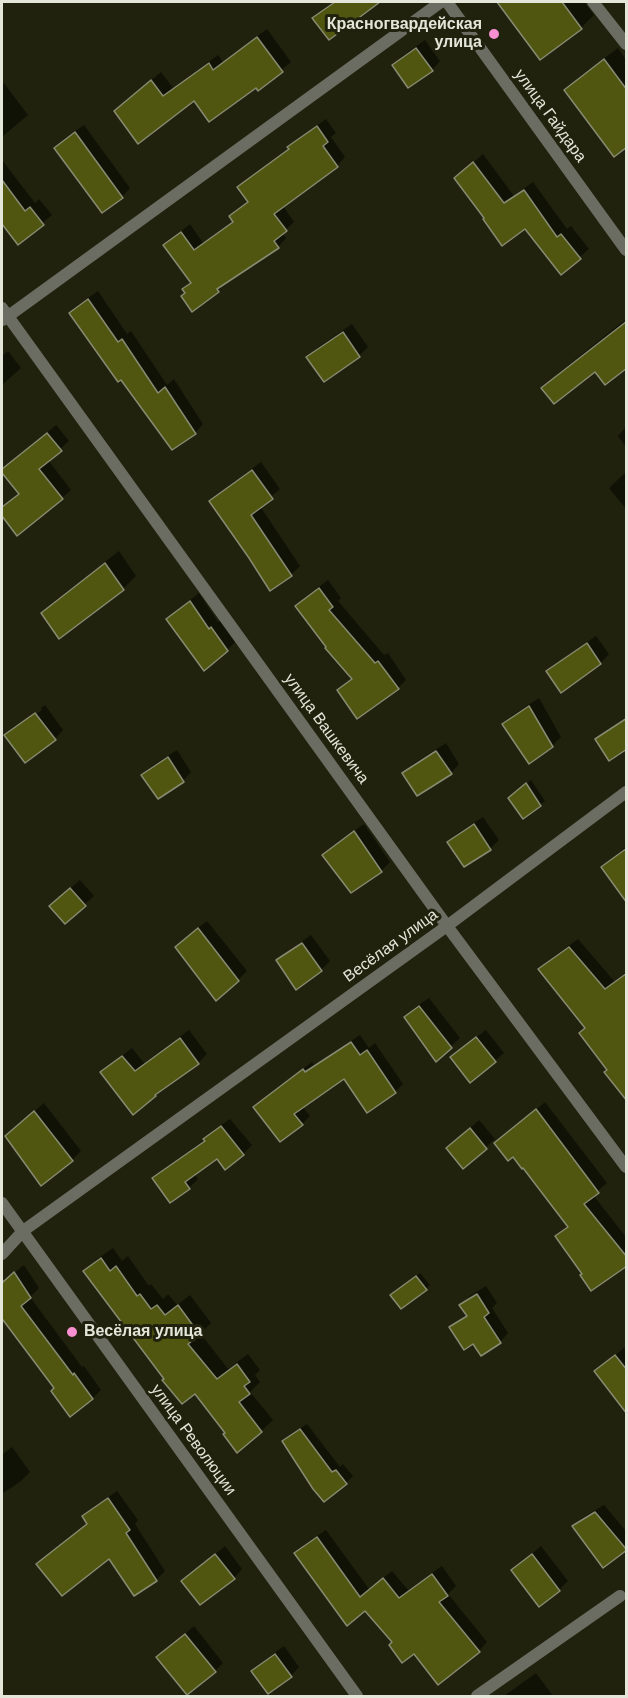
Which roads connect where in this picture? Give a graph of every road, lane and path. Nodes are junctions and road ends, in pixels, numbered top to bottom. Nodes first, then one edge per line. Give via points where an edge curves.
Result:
1 (441, 2) edge
2 (447, 2) edge
3 (593, 2) edge
4 (627, 44) edge
5 (627, 250) edge
6 (4, 315) edge
7 (627, 792) edge
8 (447, 926) junction
9 (627, 1167) edge
10 (2, 1203) edge
11 (23, 1231) junction
12 (2, 1254) edge
13 (620, 1596) dead end
14 (357, 1696) edge
15 (477, 1696) edge

1 - 6 street
2 - 5 street, улица Гайдара
3 - 4 street
6 - 8 street, улица Вашкевича
7 - 8 street, Весёлая улица
8 - 9 street, улица Вашкевича
8 - 11 street, Весёлая улица
10 - 11 street, улица Революции
11 - 12 street, Весёлая улица
11 - 14 street, улица Революции
13 - 15 street

